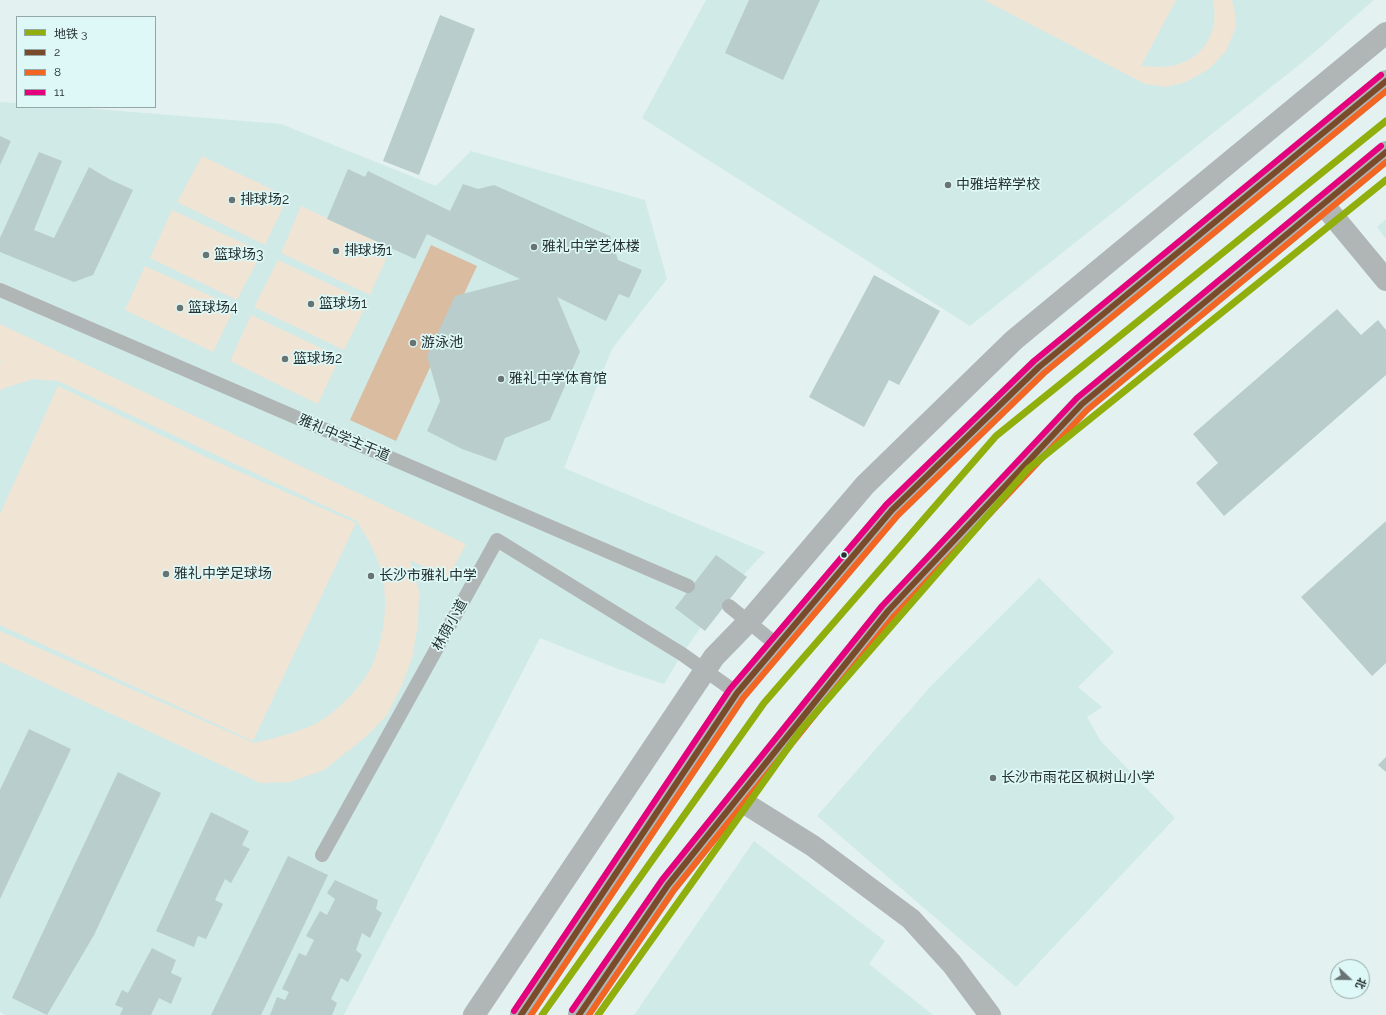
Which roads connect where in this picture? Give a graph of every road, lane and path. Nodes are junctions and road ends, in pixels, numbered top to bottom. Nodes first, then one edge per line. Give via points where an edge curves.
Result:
1 (1386, 33) edge
2 (1386, 81) edge
3 (1386, 152) edge
4 (1323, 204) junction
5 (1386, 280) edge
6 (0, 290) edge
7 (688, 586) dead end
8 (729, 606) dead end
9 (749, 621) junction
10 (777, 645) junction
11 (705, 670) junction
12 (737, 693) junction
13 (738, 799) junction
14 (322, 855) dead end
15 (474, 1015) edge
16 (521, 1015) edge
17 (580, 1015) edge
18 (990, 1015) edge

1 - 9 street via 1014,340 865,485
2 - 10 main road via 1039,367 892,510
3 - 4 main road
4 - 5 street
4 - 13 main road via 1082,404 888,611
6 - 7 lane, 雅礼中学主干道
8 - 9 lane
9 - 10 lane
9 - 11 street
10 - 12 main road
11 - 12 lane, 林荫小道
11 - 14 lane, 林荫小道 via 497,540
11 - 15 street
12 - 16 main road
13 - 17 main road via 668,885
13 - 18 street via 813,846 912,919 952,964

